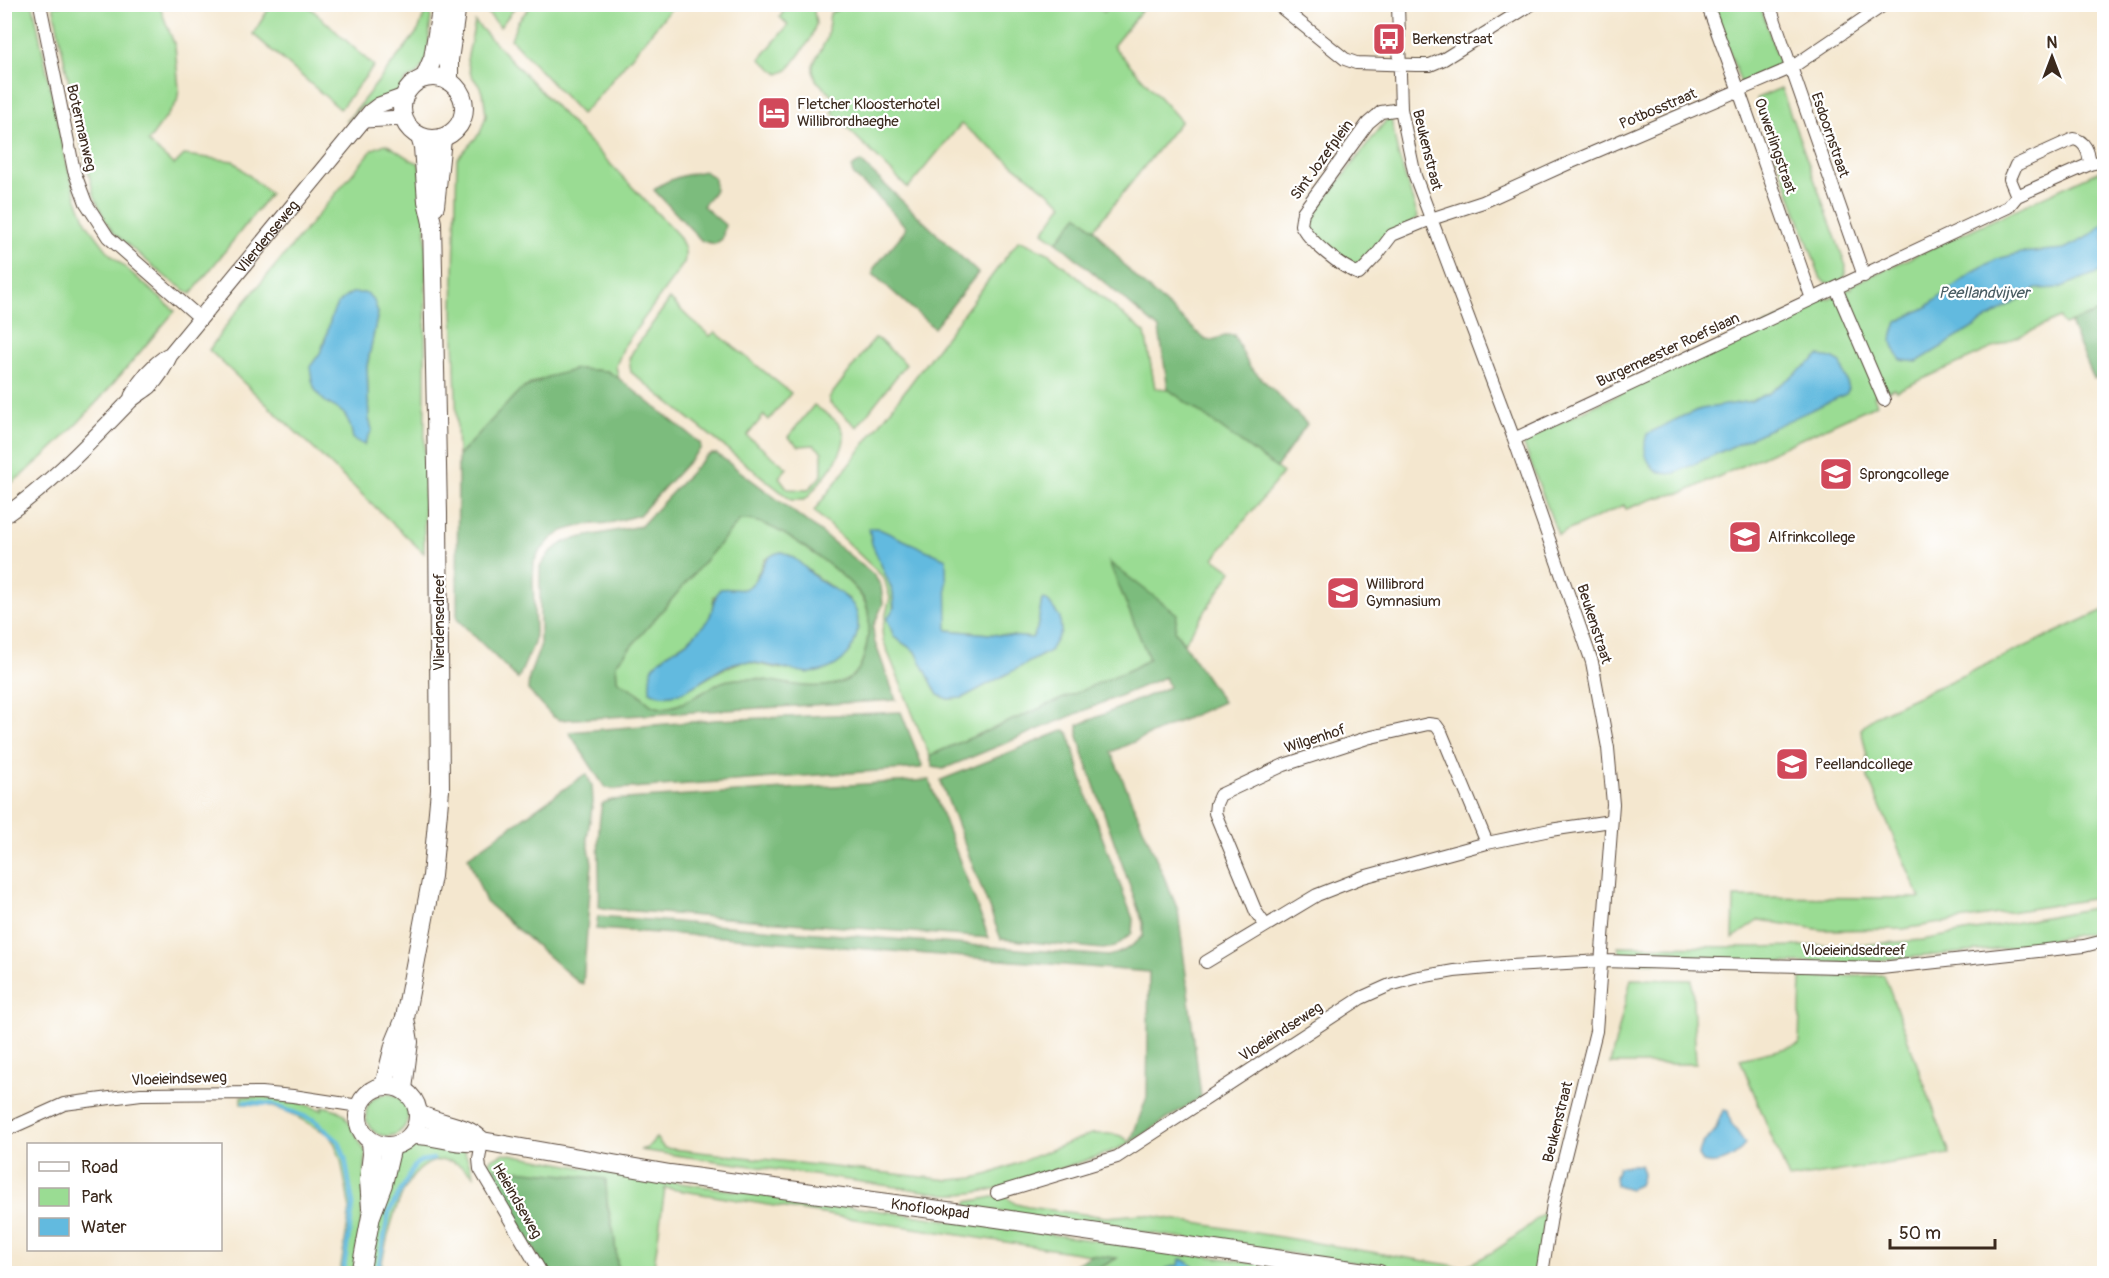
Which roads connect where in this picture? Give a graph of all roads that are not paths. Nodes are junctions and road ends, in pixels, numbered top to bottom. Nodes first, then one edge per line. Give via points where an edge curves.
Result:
1 (40, 4) edge
2 (442, 4) edge
3 (457, 4) edge
4 (1277, 4) edge
5 (1398, 4) edge
6 (1532, 4) edge
7 (1707, 4) edge
8 (1769, 4) edge
9 (1885, 4) edge
10 (1398, 64) junction
11 (1791, 68) junction
12 (425, 77) junction
13 (449, 80) junction
14 (1740, 91) junction
15 (404, 96) junction
16 (1401, 108) junction
17 (403, 118) junction
18 (364, 120) junction
19 (420, 137) junction
20 (442, 139) junction
21 (2104, 161) edge
22 (2090, 164) junction
23 (2017, 196) junction
24 (1431, 219) junction
25 (432, 223) junction
26 (1864, 276) junction
27 (1836, 288) junction
28 (1812, 299) junction
29 (200, 318) junction
30 (1884, 400) dead end
31 (1514, 439) junction
32 (4, 516) edge
33 (1611, 820) junction
34 (1487, 843) junction
35 (1265, 925) junction
36 (2104, 941) edge
37 (1602, 961) junction
38 (1206, 962) dead end
39 (405, 1018) junction
40 (384, 1086) junction
41 (403, 1089) junction
42 (359, 1106) junction
43 (419, 1114) junction
44 (4, 1131) edge
45 (411, 1135) junction
46 (371, 1141) junction
47 (482, 1141) junction
48 (393, 1146) junction
49 (997, 1193) dead end
50 (371, 1216) junction
51 (360, 1274) edge
52 (542, 1274) edge
53 (1379, 1274) edge
54 (1542, 1274) edge

1 - 29 street, Botermanweg via 74,171 86,203 108,237
2 - 12 main road via 433,58
3 - 13 main road
4 - 10 street via 1345,58 1356,63
5 - 10 street, Beukenstraat
6 - 10 street via 1444,59 1430,65
7 - 14 street, Ouwerlingstraat
8 - 11 street, Esdoornstraat
9 - 11 street, Potbosstraat
10 - 16 street, Beukenstraat
11 - 14 street, Potbosstraat
11 - 26 street, Esdoornstraat
12 - 13 main road
12 - 15 main road via 412,84
13 - 20 main road via 460,91 465,105 455,132
14 - 24 street, Potbosstraat via 1483,202
14 - 28 street, Ouwerlingstraat
15 - 17 main road
15 - 18 street, Vlierdenseweg via 379,105
16 - 24 street, Beukenstraat via 1415,176
16 - 24 street, Sint Jozefplein via 1381,112 1368,123 1303,212 1300,225 1306,235 1359,274 1392,235
17 - 18 street
17 - 19 main road
18 - 29 street, Vlierdenseweg
19 - 20 main road
19 - 25 main road, Vlierdensedreef
20 - 25 main road, Vlierdensedreef
21 - 22 street, Burgemeester Roefslaan
22 - 23 street, Burgemeester Roefslaan
22 - 23 street via 2084,144 2073,139 2016,165 2010,179
23 - 26 street, Burgemeester Roefslaan via 2008,207
24 - 31 street, Beukenstraat
25 - 39 main road, Vlierdensedreef via 440,790 432,876
26 - 27 street, Burgemeester Roefslaan
27 - 28 street, Burgemeester Roefslaan
27 - 30 street
28 - 31 street, Burgemeester Roefslaan
29 - 32 street, Vlierdenseweg via 170,355 153,365 131,399 62,471
31 - 33 street, Beukenstraat via 1592,662 1608,748
33 - 34 street
33 - 37 street, Beukenstraat
34 - 35 street via 1363,877 1317,895
34 - 35 street, Wilgenhof via 1436,725 1367,738 1284,765 1220,795 1216,804 1215,813
35 - 38 street
36 - 37 street, Vloeieindsedreef via 1881,968
37 - 49 street, Vloeieindseweg via 1454,971 1390,985 1361,998 1117,1157
37 - 54 street, Beukenstraat via 1596,1032 1553,1204
39 - 40 main road, Vlierdensedreef
39 - 41 main road, Vlierdensedreef via 409,1042
40 - 41 main road
40 - 42 main road via 369,1092
41 - 43 main road via 411,1095
42 - 44 street, Vloeieindseweg via 261,1093 141,1094 64,1104
42 - 46 main road via 359,1126
43 - 45 main road
43 - 47 main road, Knoflookpad via 473,1132
45 - 47 main road, Knoflookpad via 471,1144
45 - 48 main road
46 - 48 main road
46 - 50 main road
47 - 52 street, Heieindseweg via 480,1169
47 - 53 main road, Knoflookpad via 670,1174
48 - 50 main road
50 - 51 main road

